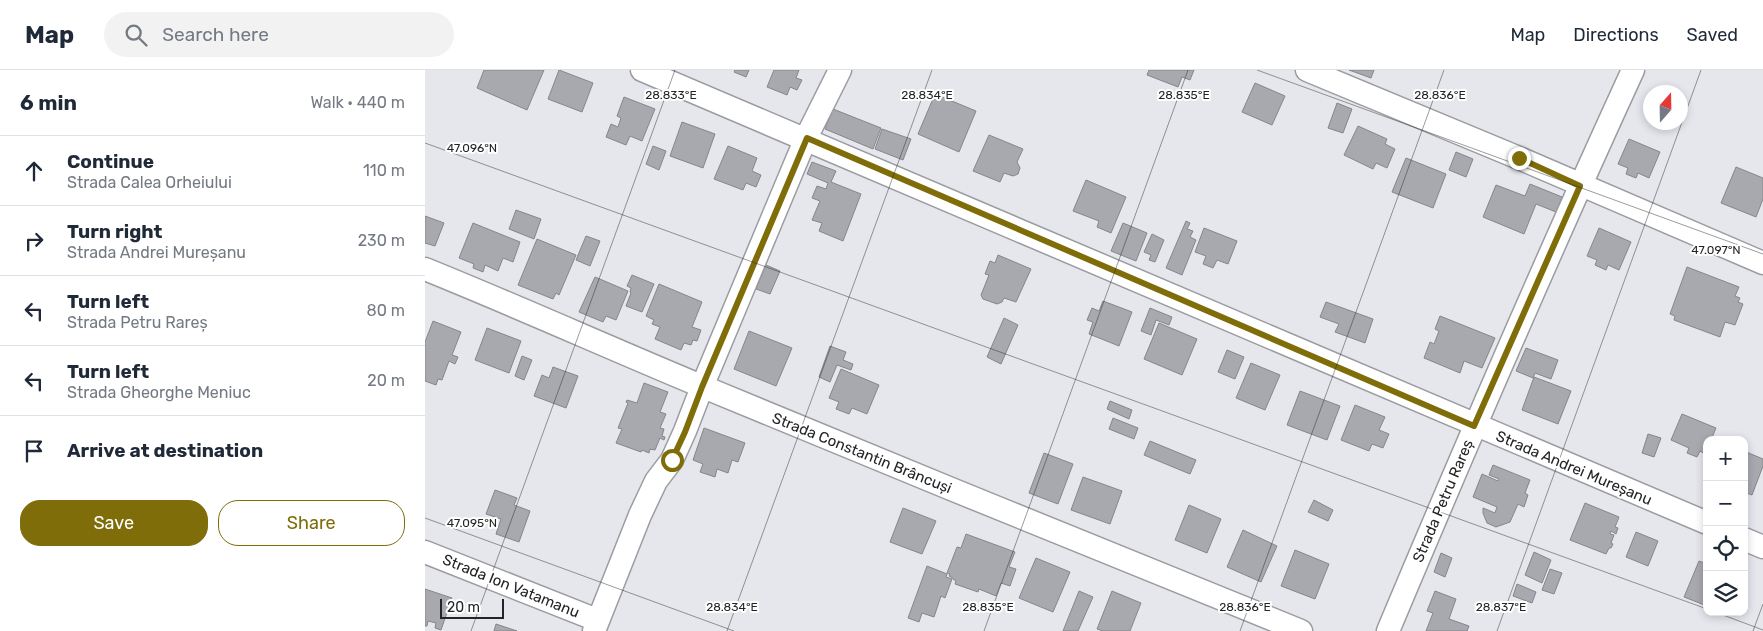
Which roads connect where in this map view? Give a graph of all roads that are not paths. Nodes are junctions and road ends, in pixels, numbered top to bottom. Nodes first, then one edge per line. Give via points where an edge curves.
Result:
1 (642, 70) edge
2 (839, 70) edge
3 (1307, 70) edge
4 (1633, 70) edge
5 (807, 138) junction
6 (1580, 186) junction
7 (1763, 263) edge
8 (425, 269) edge
9 (702, 387) junction
10 (1474, 426) junction
11 (1703, 521) edge
12 (1748, 541) edge
13 (1763, 547) edge
14 (425, 552) edge
15 (595, 625) edge
16 (1301, 631) edge
17 (1388, 631) edge

1 - 5 street, Strada Andrei Mureșanu
2 - 5 street
3 - 6 street
4 - 6 street, Strada Petru Rareș
5 - 9 street
5 - 10 street, Strada Andrei Mureșanu
6 - 7 street
6 - 10 street, Strada Petru Rareș
8 - 9 street, Strada Constantin Brâncuși
9 - 15 street via 672,460 656,481 640,516
9 - 16 street, Strada Constantin Brâncuși
10 - 11 street, Strada Andrei Mureșanu
10 - 17 street, Strada Petru Rareș
12 - 13 street
14 - 15 street, Strada Ion Vatamanu

